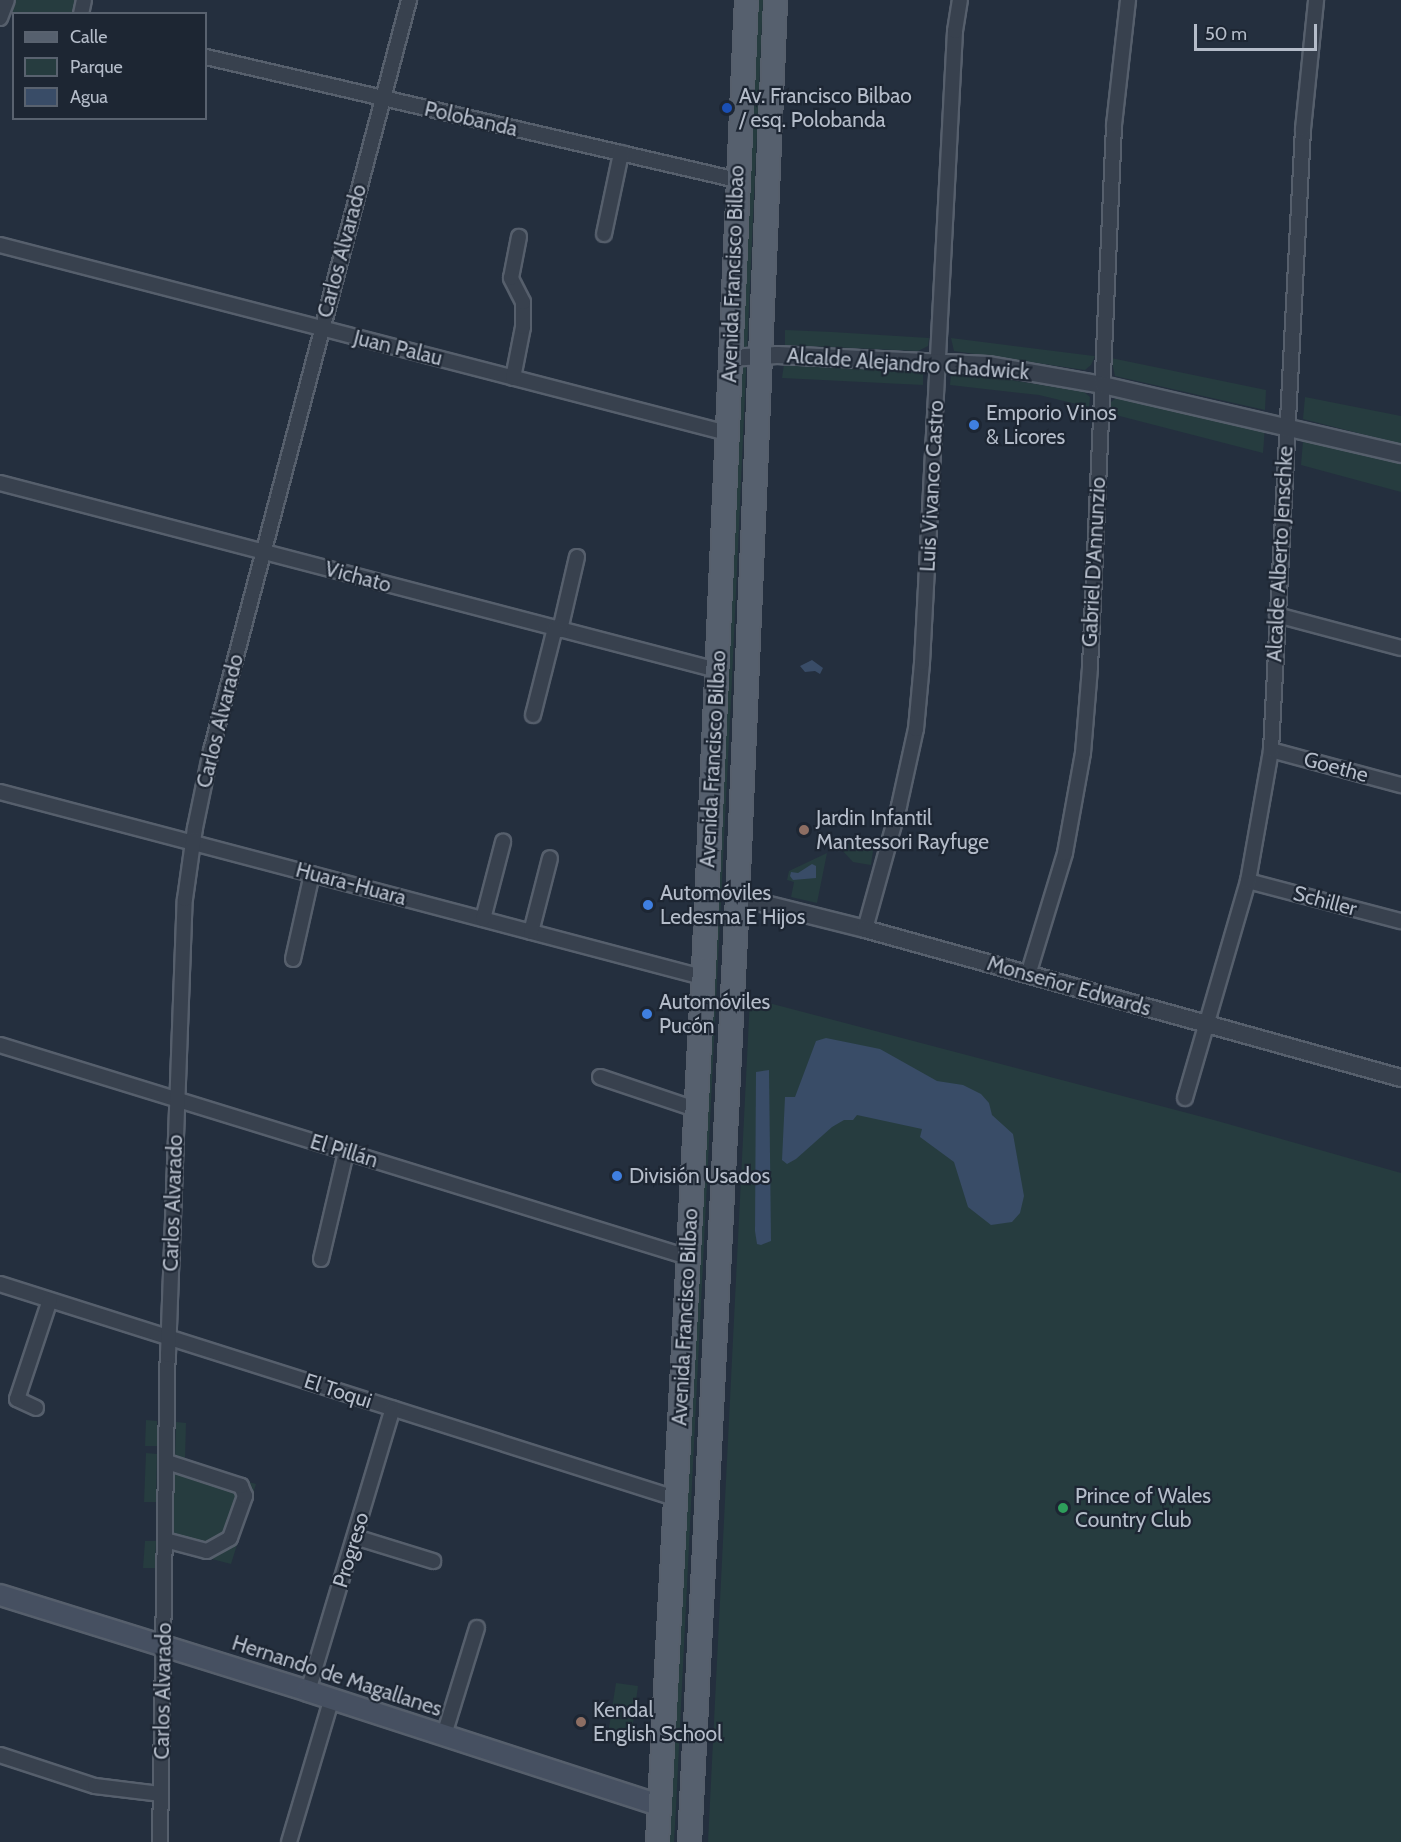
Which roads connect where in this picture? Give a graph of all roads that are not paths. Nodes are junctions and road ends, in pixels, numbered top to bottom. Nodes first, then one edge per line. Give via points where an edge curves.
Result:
1 (409, 0) edge
2 (746, 0) edge
3 (775, 0) edge
4 (960, 0) edge
5 (1128, 0) edge
6 (1316, 0) edge
7 (207, 57) edge
8 (382, 98) junction
9 (621, 153) junction
10 (737, 180) junction
11 (604, 234) dead end
12 (519, 237) dead end
13 (0, 245) edge
14 (322, 329) junction
15 (760, 355) junction
16 (730, 358) junction
17 (938, 361) junction
18 (513, 378) junction
19 (1103, 385) junction
20 (1286, 427) junction
21 (727, 434) junction
22 (1401, 454) edge
23 (0, 483) edge
24 (263, 552) junction
25 (577, 557) dead end
26 (1277, 615) junction
27 (558, 629) junction
28 (1401, 648) edge
29 (717, 670) junction
30 (533, 715) dead end
31 (1271, 750) junction
32 (1401, 785) edge
33 (0, 792) edge
34 (193, 842) junction
35 (503, 842) dead end
36 (708, 855) junction
37 (550, 858) dead end
38 (312, 874) junction
39 (1248, 881) junction
40 (737, 897) junction
41 (483, 919) junction
42 (1401, 921) edge
43 (865, 929) junction
44 (531, 932) junction
45 (292, 959) dead end
46 (1028, 975) junction
47 (702, 977) junction
48 (1207, 1025) junction
49 (0, 1044) edge
50 (600, 1077) dead end
51 (1401, 1078) edge
52 (1185, 1098) dead end
53 (177, 1100) junction
54 (695, 1109) junction
55 (346, 1152) junction
56 (688, 1257) junction
57 (321, 1259) dead end
58 (0, 1284) edge
59 (50, 1300) junction
60 (168, 1337) junction
61 (36, 1408) dead end
62 (393, 1408) junction
63 (167, 1462) junction
64 (675, 1498) junction
65 (355, 1537) junction
66 (165, 1540) junction
67 (432, 1561) dead end
68 (0, 1595) edge
69 (477, 1628) dead end
70 (163, 1645) junction
71 (308, 1691) junction
72 (332, 1698) junction
73 (444, 1735) junction
74 (0, 1755) edge
75 (160, 1794) junction
76 (659, 1804) junction
77 (690, 1834) edge
78 (160, 1842) edge
79 (289, 1842) edge
80 (657, 1842) edge

1 - 8 street, Carlos Alvarado
2 - 10 main road, Avenida Francisco Bilbao
3 - 15 main road, Avenida Francisco Bilbao
4 - 17 street, Luis Vivanco Castro
5 - 19 street, Gabriel D'Annunzio via 1114,125
6 - 20 street, Alcalde Alberto Jenschke via 1303,129
7 - 8 street, Polobanda
8 - 9 street, Polobanda
8 - 14 street, Carlos Alvarado
9 - 10 street, Polobanda
9 - 11 street
10 - 16 main road, Avenida Francisco Bilbao
12 - 18 street via 511,278 523,302 523,327
13 - 14 street, Juan Palau
14 - 18 street, Juan Palau
14 - 24 street, Carlos Alvarado
15 - 16 street, Alcalde Alejandro Chadwick
15 - 17 street, Alcalde Alejandro Chadwick
15 - 40 main road, Avenida Francisco Bilbao
16 - 21 main road, Avenida Francisco Bilbao
17 - 19 street, Alcalde Alejandro Chadwick via 1019,369
17 - 43 street, Luis Vivanco Castro via 916,729
18 - 21 street, Juan Palau
19 - 20 street, Alcalde Alejandro Chadwick
19 - 46 street, Gabriel D'Annunzio via 1083,753 1065,853
20 - 22 street, Alcalde Alejandro Chadwick
20 - 26 street, Alcalde Alberto Jenschke
21 - 29 main road, Avenida Francisco Bilbao
23 - 24 street, Vichato
24 - 27 street, Vichato
24 - 34 street, Carlos Alvarado via 210,751
25 - 27 street
26 - 28 street
26 - 31 street, Alcalde Alberto Jenschke
27 - 29 street, Vichato
27 - 30 street
29 - 36 main road, Avenida Francisco Bilbao
31 - 32 street, Goethe
31 - 39 street, Alcalde Alberto Jenschke
33 - 34 street, Huara-Huara
34 - 38 street, Huara-Huara
34 - 53 street, Carlos Alvarado via 184,919
35 - 41 street
36 - 40 main road via 717,880
36 - 47 main road, Avenida Francisco Bilbao
37 - 44 street
38 - 41 street, Huara-Huara
38 - 45 street
39 - 42 street, Schiller
39 - 48 street, Alcalde Alberto Jenschke
40 - 43 street, Monseñor Edwards
40 - 77 main road, Avenida Francisco Bilbao
41 - 44 street, Huara-Huara
43 - 46 street, Monseñor Edwards
44 - 47 street, Huara-Huara
46 - 48 street, Monseñor Edwards
47 - 54 main road, Avenida Francisco Bilbao
48 - 51 street, Monseñor Edwards
48 - 52 street, Alcalde Alberto Jenschke
49 - 53 street, El Pillán
50 - 54 street
53 - 55 street, El Pillán
53 - 60 street, Carlos Alvarado
54 - 56 main road, Avenida Francisco Bilbao
55 - 56 street, El Pillán
55 - 57 street
56 - 64 main road, Avenida Francisco Bilbao
58 - 59 street, El Toqui
59 - 60 street, El Toqui
59 - 61 street via 17,1399
60 - 62 street, El Toqui
60 - 63 street, Carlos Alvarado
62 - 64 street, El Toqui
62 - 65 street, Progreso
63 - 66 street, Carlos Alvarado
63 - 66 street via 241,1486 245,1496 230,1538 207,1551
64 - 76 main road, Avenida Francisco Bilbao
65 - 67 street
65 - 71 street, Progreso
66 - 70 street, Carlos Alvarado
68 - 70 main road, Hernando de Magallanes
69 - 73 street
70 - 71 main road, Hernando de Magallanes
70 - 75 street, Carlos Alvarado
71 - 72 main road, Hernando de Magallanes
72 - 73 main road, Hernando de Magallanes
72 - 79 street
73 - 76 main road, Hernando de Magallanes
74 - 75 street via 95,1786
75 - 78 street, Carlos Alvarado
76 - 77 main road via 677,1812
76 - 80 main road, Avenida Francisco Bilbao

